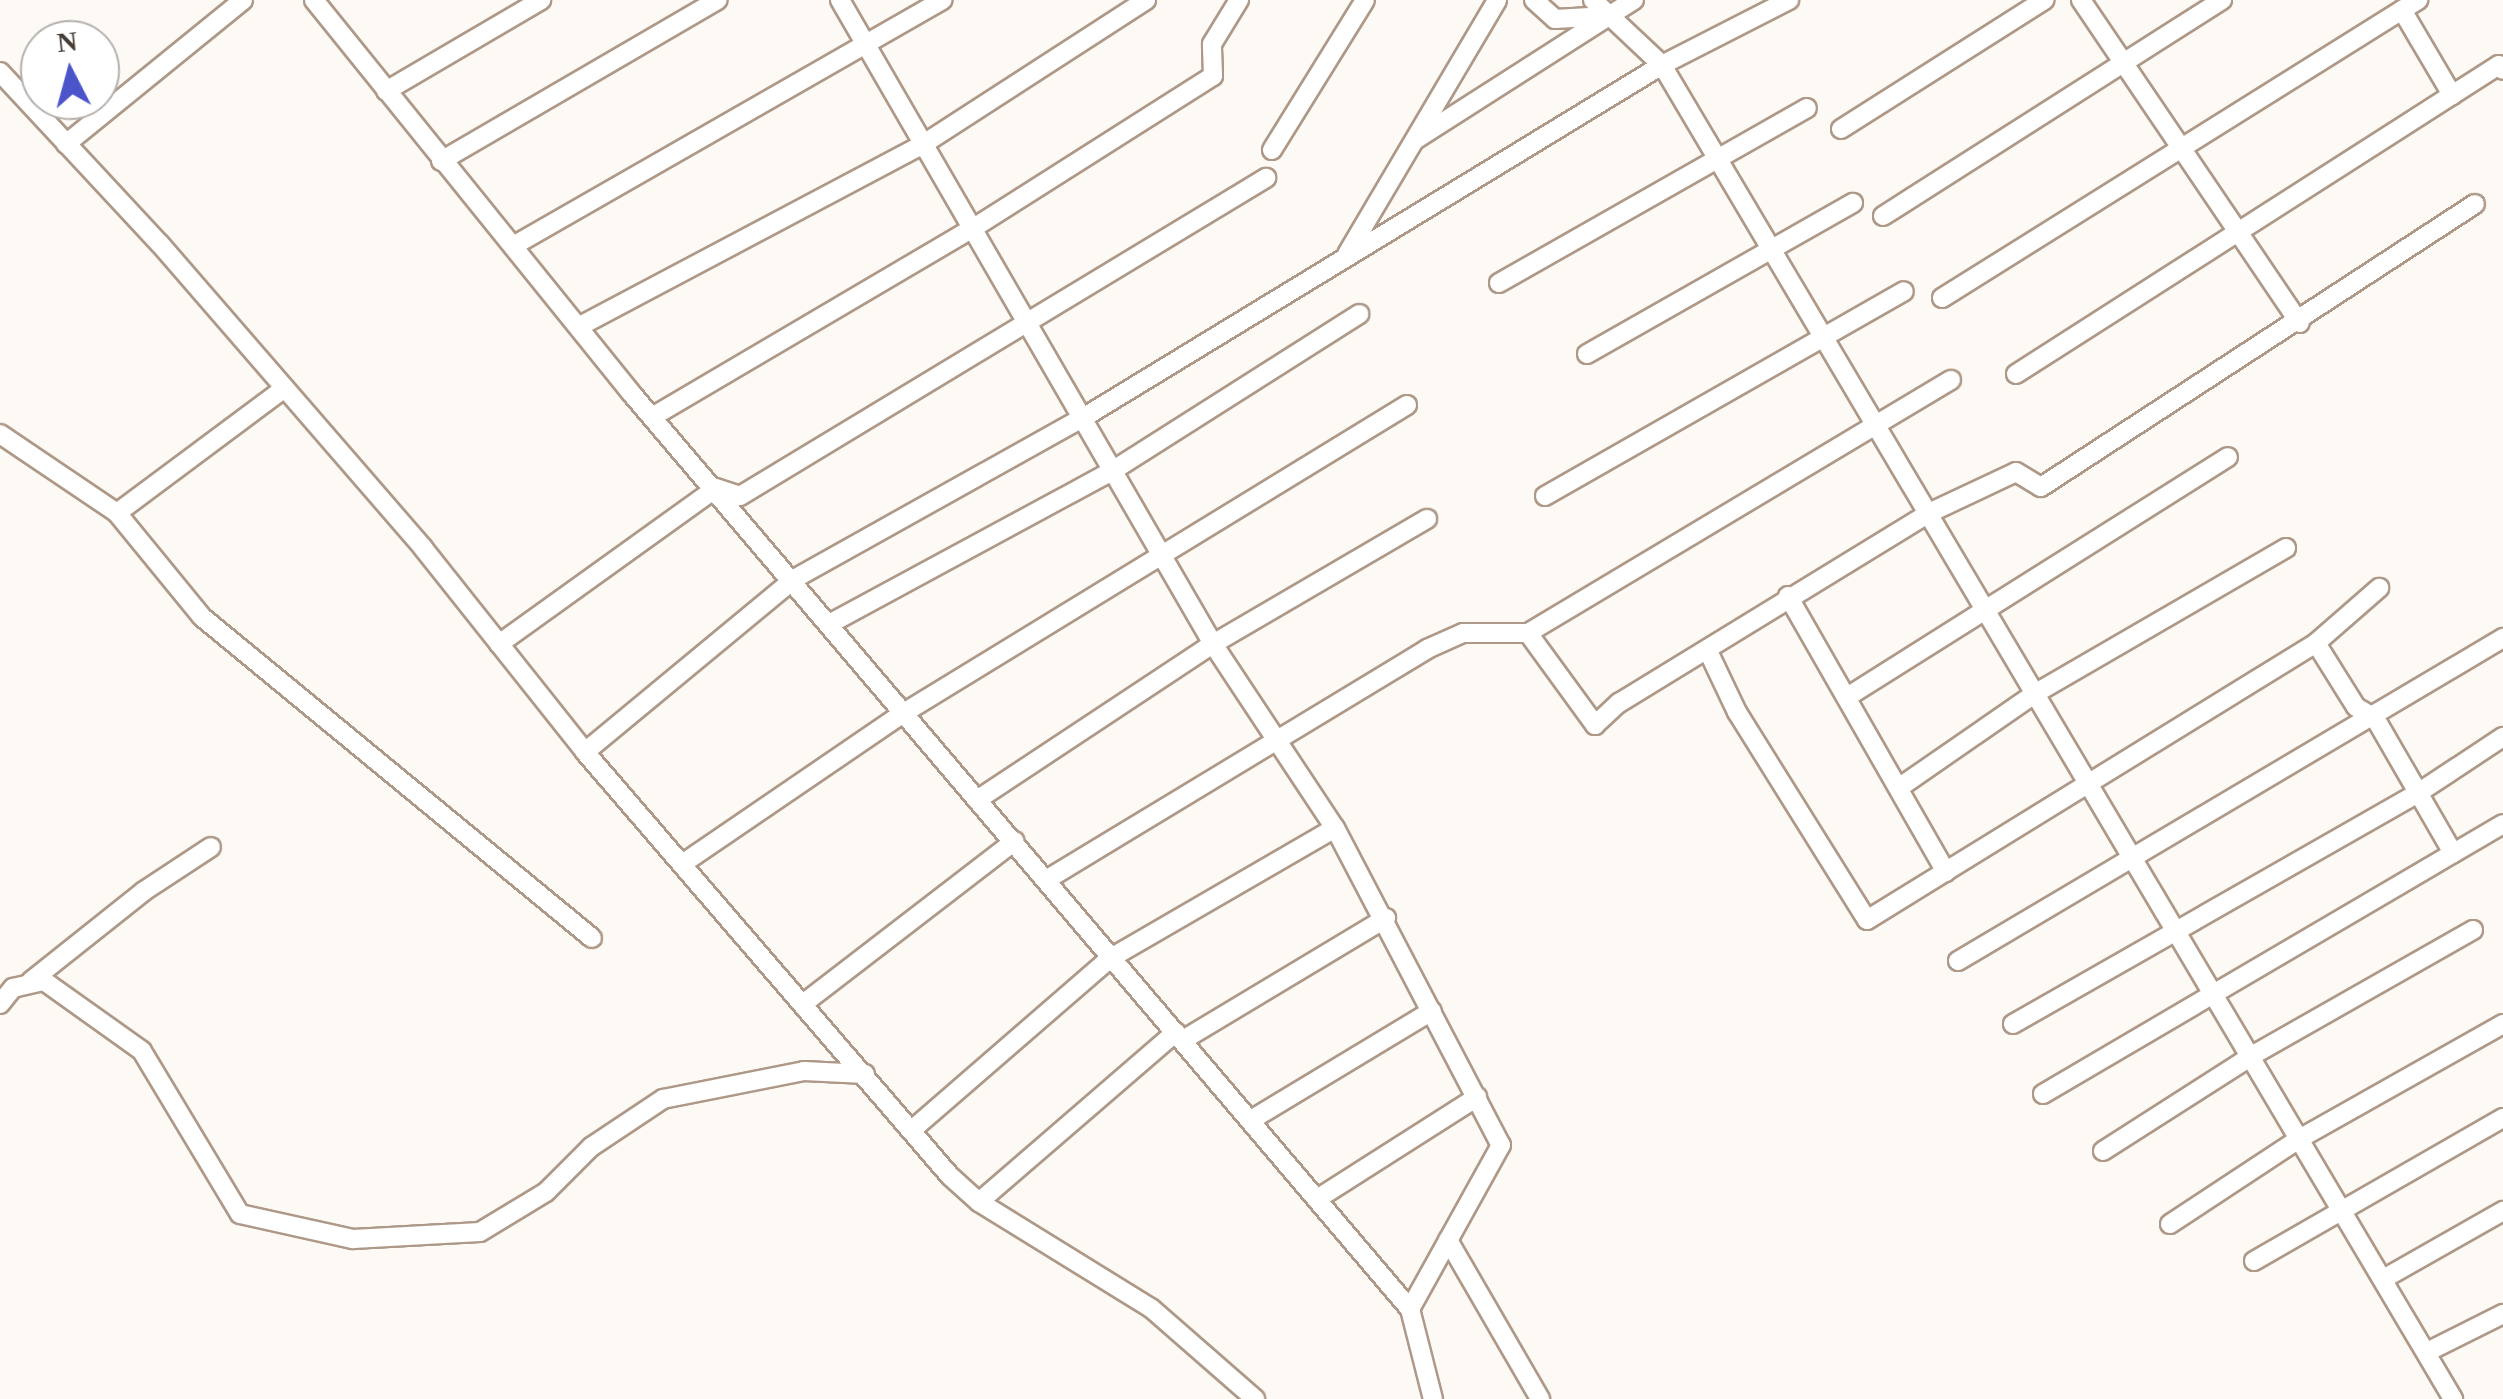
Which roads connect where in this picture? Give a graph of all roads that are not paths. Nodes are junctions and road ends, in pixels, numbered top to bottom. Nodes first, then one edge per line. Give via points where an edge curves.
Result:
1 (243, 0) edge
2 (314, 0) edge
3 (540, 0) edge
4 (718, 0) edge
5 (840, 0) edge
6 (942, 0) edge
7 (1146, 0) edge
8 (1239, 0) edge
9 (1365, 0) edge
10 (1498, 0) edge
11 (1534, 0) edge
12 (1593, 0) edge
13 (1634, 0) edge
14 (1789, 0) edge
15 (2044, 0) edge
16 (2081, 0) edge
17 (2222, 0) edge
18 (2410, 5) edge
19 (1610, 16) junction
20 (865, 46) junction
21 (2125, 63) junction
22 (1662, 65) junction
23 (2503, 70) edge
24 (0, 72) edge
25 (386, 92) junction
26 (2452, 95) junction
27 (1807, 108) dead end
28 (1841, 130) dead end
29 (1410, 143) junction
30 (66, 144) junction
31 (922, 144) junction
32 (1272, 150) dead end
33 (2181, 151) junction
34 (1714, 160) junction
35 (440, 161) junction
36 (1266, 178) dead end
37 (1853, 203) dead end
38 (2476, 204) dead end
39 (1884, 216) dead end
40 (975, 227) junction
41 (2235, 234) junction
42 (513, 246) junction
43 (1772, 249) junction
44 (1347, 255) junction
45 (1499, 283) dead end
46 (1904, 291) dead end
47 (1942, 298) dead end
48 (1360, 314) dead end
49 (2300, 322) junction
50 (580, 326) junction
51 (1030, 326) junction
52 (1827, 336) junction
53 (1587, 354) dead end
54 (2016, 374) dead end
55 (1950, 380) dead end
56 (285, 388) junction
57 (1407, 405) dead end
58 (1086, 416) junction
59 (652, 417) junction
60 (1880, 426) junction
61 (0, 434) edge
62 (2228, 458) dead end
63 (1112, 471) junction
64 (716, 488) junction
65 (1545, 496) dead end
66 (117, 513) junction
67 (1929, 513) junction
68 (1427, 519) dead end
69 (2286, 548) dead end
70 (1161, 554) junction
71 (794, 579) junction
72 (2379, 588) dead end
73 (1788, 596) junction
74 (1985, 611) junction
75 (831, 623) junction
76 (1528, 633) junction
77 (2503, 638) edge
78 (2316, 643) junction
79 (499, 644) junction
80 (1213, 644) junction
81 (1708, 652) junction
82 (2036, 693) junction
83 (1847, 697) junction
84 (902, 714) junction
85 (2374, 718) junction
86 (2503, 737) edge
87 (1278, 740) junction
88 (585, 752) junction
89 (2088, 779) junction
90 (1900, 787) junction
91 (2418, 793) junction
92 (976, 800) junction
93 (2503, 824) edge
94 (1335, 828) junction
95 (1015, 841) junction
96 (211, 847) dead end
97 (2454, 853) junction
98 (2137, 861) junction
99 (682, 864) junction
100 (1946, 872) junction
101 (1046, 880) junction
102 (1386, 918) junction
103 (2178, 930) junction
104 (2473, 930) dead end
105 (592, 938) dead end
106 (1109, 959) junction
107 (1958, 961) dead end
108 (27, 985) junction
109 (2215, 993) junction
110 (0, 1004) edge
111 (803, 1004) junction
112 (1432, 1012) junction
113 (2013, 1024) dead end
114 (2503, 1024) edge
115 (1179, 1036) junction
116 (2253, 1055) junction
117 (864, 1074) junction
118 (2043, 1094) dead end
119 (1477, 1097) junction
120 (2503, 1118) edge
121 (1250, 1120) junction
122 (913, 1129) junction
123 (2299, 1139) junction
124 (2103, 1151) dead end
125 (1317, 1199) junction
126 (979, 1202) junction
127 (2344, 1209) junction
128 (2503, 1211) edge
129 (2170, 1224) dead end
130 (1448, 1240) junction
131 (2254, 1261) dead end
132 (2386, 1278) junction
133 (1410, 1309) junction
134 (2503, 1314) edge
135 (2430, 1351) junction
136 (1254, 1399) edge
137 (1433, 1399) edge
138 (1540, 1399) edge
139 (2453, 1399) edge

1 - 30 street
2 - 25 street
3 - 25 street
4 - 35 street
5 - 20 street
6 - 20 street
7 - 31 street
8 - 40 street via 1212,44 1213,76
9 - 32 street
10 - 29 street
11 - 19 street via 1555,19
12 - 19 street
13 - 19 street
14 - 22 street
15 - 28 street
16 - 21 street
17 - 21 street
18 - 26 street
18 - 33 street
19 - 22 street
19 - 29 street
20 - 31 street
20 - 42 street
21 - 33 street
21 - 39 street
22 - 34 street
22 - 44 street
23 - 26 street via 2499,65
24 - 30 street
25 - 35 street
26 - 41 street
27 - 34 street
29 - 44 street
30 - 56 street
31 - 40 street
31 - 50 street
33 - 41 street
33 - 47 street
34 - 43 street
34 - 45 street
35 - 42 street
36 - 51 street
37 - 43 street
38 - 49 street
40 - 51 street
40 - 59 street
41 - 49 street
41 - 54 street
42 - 50 street
43 - 52 street
43 - 53 street
44 - 58 street
46 - 52 street
48 - 63 street
49 - 67 street via 2041,487 2016,472
50 - 59 street
51 - 58 street
51 - 64 street via 740,496
52 - 60 street
52 - 65 street
55 - 60 street
56 - 66 street
56 - 79 street
57 - 70 street
58 - 63 street
58 - 71 street
59 - 64 street
60 - 67 street
60 - 76 street
61 - 66 street
62 - 74 street
63 - 70 street
63 - 75 street
64 - 71 street
64 - 79 street
66 - 105 street via 202,617
67 - 73 street
67 - 74 street
68 - 80 street
69 - 82 street
70 - 80 street
70 - 84 street
71 - 75 street
71 - 88 street
72 - 78 street
73 - 81 street
73 - 83 street
74 - 82 street
74 - 83 street
75 - 84 street
76 - 81 street via 1595,725 1619,703
76 - 87 street via 1464,634 1427,648
77 - 85 street
78 - 85 street via 2356,707
78 - 89 street
79 - 88 street
80 - 87 street
80 - 92 street
81 - 100 street via 1737,712 1867,920
82 - 89 street
82 - 90 street
83 - 90 street
84 - 92 street
84 - 99 street
85 - 91 street
85 - 98 street
86 - 91 street
87 - 94 street
87 - 101 street
88 - 99 street
89 - 98 street
89 - 100 street
90 - 100 street
91 - 97 street
91 - 103 street
92 - 95 street
93 - 97 street
94 - 102 street
94 - 106 street
95 - 101 street
95 - 111 street
96 - 108 street
97 - 109 street
98 - 103 street
98 - 107 street
99 - 111 street
101 - 106 street
102 - 112 street
102 - 115 street
103 - 109 street
103 - 113 street
104 - 116 street
106 - 115 street
106 - 122 street
108 - 110 street via 13,988
108 - 117 street via 44,981 142,1051 240,1214 353,1238 480,1232 546,1192 591,1147 664,1099 804,1071
109 - 116 street
109 - 118 street
111 - 117 street
112 - 119 street
112 - 121 street
114 - 123 street
115 - 121 street
115 - 126 street
116 - 123 street
116 - 124 street
117 - 122 street
119 - 125 street
119 - 130 street via 1500,1144
120 - 127 street
121 - 125 street
122 - 126 street
123 - 127 street
123 - 129 street
125 - 133 street
126 - 136 street via 1152,1309
127 - 131 street
127 - 132 street
128 - 132 street
130 - 133 street
130 - 138 street
132 - 135 street
133 - 137 street
134 - 135 street
135 - 139 street

